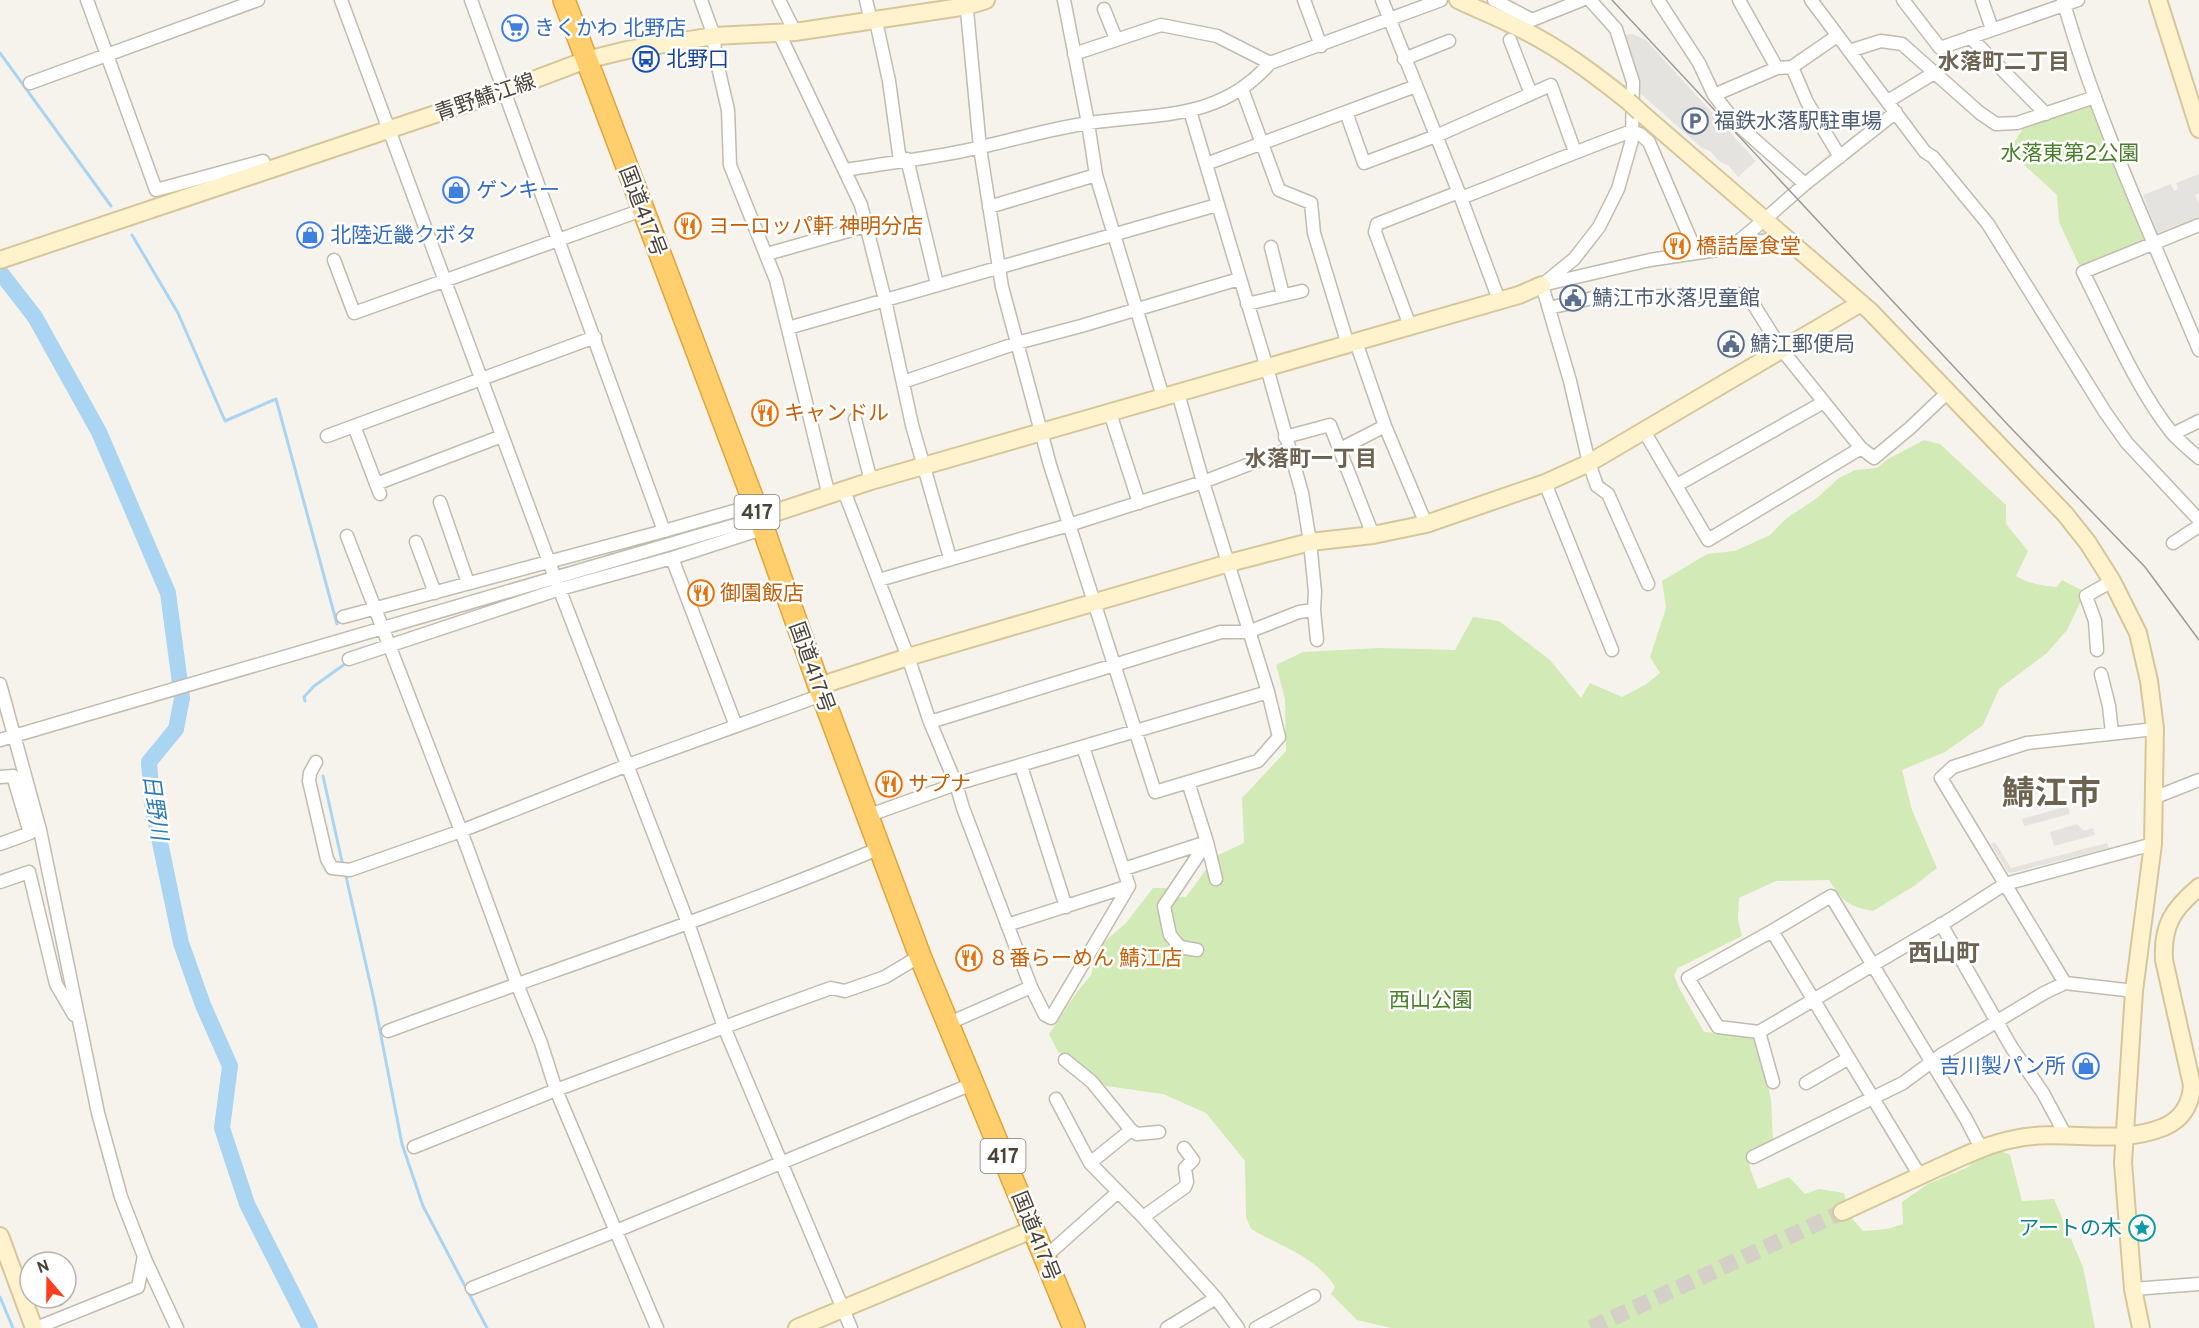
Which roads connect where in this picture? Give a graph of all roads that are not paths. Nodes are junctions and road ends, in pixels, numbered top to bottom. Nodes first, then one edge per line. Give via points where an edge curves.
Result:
1 (87, 0) edge
2 (258, 0) edge
3 (341, 0) edge
4 (471, 0) edge
5 (564, 0) edge
6 (701, 0) edge
7 (779, 0) edge
8 (866, 0) edge
9 (986, 0) edge
10 (1064, 0) edge
11 (1304, 0) edge
12 (1382, 0) edge
13 (1441, 0) edge
14 (1458, 0) edge
15 (1494, 0) edge
16 (1582, 0) edge
17 (1590, 0) edge
18 (1739, 0) edge
19 (1811, 0) edge
20 (1903, 0) edge
21 (1982, 0) edge
22 (2078, 0) edge
23 (2158, 0) edge
24 (1660, 1) edge
25 (2064, 2) edge
26 (967, 3) edge
27 (1104, 9) dead end
28 (1390, 19) junction
29 (873, 21) junction
30 (1992, 29) junction
31 (787, 32) junction
32 (714, 36) junction
33 (1837, 36) junction
34 (1970, 37) junction
35 (1116, 39) junction
36 (1510, 40) dead end
37 (1449, 41) dead end
38 (1321, 46) junction
39 (1850, 51) junction
40 (1074, 54) junction
41 (107, 55) junction
42 (1404, 59) junction
43 (586, 60) junction
44 (1270, 63) junction
45 (1792, 67) junction
46 (1778, 68) junction
47 (1934, 73) junction
48 (30, 83) dead end
49 (1416, 86) junction
50 (1242, 89) junction
51 (504, 91) junction
52 (1531, 94) junction
53 (1714, 95) junction
54 (2095, 97) junction
55 (1888, 101) junction
56 (1190, 111) junction
57 (1346, 112) junction
58 (1896, 112) junction
59 (2046, 114) junction
60 (1088, 123) junction
61 (2199, 129) edge
62 (389, 130) junction
63 (1632, 131) junction
64 (1436, 136) junction
65 (1262, 143) junction
66 (980, 148) junction
67 (1575, 152) junction
68 (1840, 157) junction
69 (904, 160) junction
70 (1206, 164) junction
71 (846, 170) junction
72 (267, 171) junction
73 (1096, 175) junction
74 (1805, 184) junction
75 (1460, 195) junction
76 (1217, 205) junction
77 (989, 207) junction
78 (642, 210) junction
79 (1771, 214) dead end
80 (2199, 225) edge
81 (866, 226) junction
82 (1757, 226) dead end
83 (1113, 235) junction
84 (1785, 236) junction
85 (559, 239) junction
86 (2154, 242) junction
87 (1271, 247) dead end
88 (1730, 248) junction
89 (1696, 252) junction
90 (767, 254) junction
91 (0, 260) edge
92 (334, 260) dead end
93 (999, 266) junction
94 (1239, 279) junction
95 (445, 280) junction
96 (937, 284) junction
97 (1542, 285) junction
98 (1302, 291) dead end
99 (1284, 295) junction
100 (885, 300) junction
101 (1498, 300) junction
102 (1861, 303) junction
103 (1247, 304) junction
104 (1549, 308) junction
105 (1137, 309) junction
106 (1410, 326) junction
107 (788, 328) junction
108 (595, 337) junction
109 (1017, 343) junction
110 (1352, 344) junction
111 (1782, 350) junction
112 (2199, 350) edge
113 (1267, 368) junction
114 (482, 379) junction
115 (903, 382) junction
116 (1948, 392) junction
117 (1171, 395) junction
118 (1824, 402) junction
119 (1110, 413) junction
120 (855, 419) dead end
121 (2199, 421) edge
122 (354, 426) junction
123 (1385, 426) junction
124 (1644, 431) junction
125 (1041, 433) junction
126 (2173, 434) junction
127 (327, 436) dead end
128 (502, 436) junction
129 (1287, 443) junction
130 (1862, 448) junction
131 (1340, 450) junction
132 (2199, 458) edge
133 (1589, 463) junction
134 (924, 466) junction
135 (871, 481) junction
136 (1203, 482) junction
137 (1545, 483) junction
138 (1677, 485) junction
139 (836, 494) junction
140 (440, 502) dead end
141 (1139, 503) junction
142 (759, 517) junction
143 (2199, 520) edge
144 (1426, 524) junction
145 (1069, 525) junction
146 (2199, 526) edge
147 (664, 531) junction
148 (1373, 535) junction
149 (347, 536) dead end
150 (417, 542) dead end
151 (1310, 542) junction
152 (2173, 543) dead end
153 (672, 558) junction
154 (950, 558) junction
155 (549, 562) junction
156 (1229, 563) junction
157 (879, 580) junction
158 (2112, 581) junction
159 (557, 583) junction
160 (468, 584) junction
161 (1648, 584) dead end
162 (435, 593) junction
163 (1095, 603) junction
164 (375, 608) junction
165 (1314, 610) junction
166 (343, 617) dead end
167 (383, 627) junction
168 (1248, 632) junction
169 (1317, 640) dead end
170 (390, 646) junction
171 (1612, 650) dead end
172 (2097, 650) dead end
173 (908, 657) junction
174 (349, 659) dead end
175 (1114, 666) junction
176 (2101, 674) dead end
177 (0, 684) edge
178 (821, 691) junction
179 (1268, 692) junction
180 (930, 722) junction
181 (736, 726) junction
182 (2155, 729) junction
183 (1137, 731) junction
184 (2112, 732) junction
185 (17, 736) junction
186 (0, 740) edge
187 (1083, 747) junction
188 (316, 762) dead end
189 (628, 765) junction
190 (1021, 766) junction
191 (0, 777) edge
192 (2199, 780) edge
193 (1188, 783) junction
194 (956, 784) junction
195 (2161, 795) dead end
196 (867, 816) junction
197 (461, 831) junction
198 (1207, 842) junction
199 (0, 844) edge
200 (2153, 844) junction
201 (880, 848) junction
202 (1124, 868) junction
203 (1216, 879) dead end
204 (0, 882) edge
205 (2005, 884) junction
206 (1129, 886) junction
207 (2199, 887) edge
208 (1066, 907) junction
209 (688, 922) junction
210 (1941, 924) junction
211 (1007, 925) junction
212 (1772, 931) junction
213 (1197, 950) dead end
214 (920, 956) junction
215 (1872, 965) junction
216 (2066, 983) junction
217 (517, 984) junction
218 (1031, 987) junction
219 (2134, 991) junction
220 (1814, 1000) junction
221 (1998, 1022) junction
222 (947, 1024) junction
223 (79, 1025) junction
224 (724, 1027) junction
225 (388, 1031) dead end
226 (1759, 1032) junction
227 (1849, 1058) junction
228 (1065, 1060) dead end
229 (1932, 1062) junction
230 (1773, 1082) dead end
231 (1806, 1083) dead end
232 (972, 1084) junction
233 (556, 1090) junction
234 (1874, 1097) junction
235 (1056, 1099) dead end
236 (1131, 1130) junction
237 (1159, 1132) dead end
238 (2066, 1136) junction
239 (2126, 1138) junction
240 (414, 1147) dead end
241 (1184, 1148) dead end
242 (1981, 1148) junction
243 (1754, 1157) dead end
244 (781, 1162) junction
245 (1090, 1163) junction
246 (1920, 1176) junction
247 (1118, 1192) junction
248 (1842, 1212) tunnel mouth
249 (1143, 1217) junction
250 (1034, 1229) junction
251 (616, 1231) junction
252 (0, 1236) edge
253 (144, 1256) junction
254 (1045, 1257) junction
255 (2199, 1284) edge
256 (472, 1288) dead end
257 (2133, 1289) junction
258 (1314, 1296) dead end
259 (1216, 1298) junction
260 (843, 1309) junction
261 (35, 1328) edge
262 (177, 1328) edge
263 (657, 1328) edge
264 (797, 1328) edge
265 (851, 1328) edge
266 (1074, 1328) edge
267 (1167, 1328) edge
268 (1238, 1328) edge
269 (1256, 1328) edge
270 (2141, 1328) edge

1 - 41 street
2 - 41 street
3 - 62 street
4 - 51 street
5 - 43 highway, 国道417号 / 417
6 - 32 street
7 - 31 street
8 - 29 street
9 - 26 street, 青野鯖江線
10 - 40 street
11 - 38 street
12 - 28 street
13 - 28 street
14 - 84 street via 1545,42 1584,67
15 - 16 street via 1532,20
17 - 63 street via 1611,21 1619,36 1633,82
18 - 46 street
19 - 33 street
20 - 34 street via 1940,48
21 - 30 street
22 - 25 street
23 - 61 street
24 - 53 street
25 - 30 street
25 - 54 street
26 - 29 street, 青野鯖江線
26 - 66 street
27 - 35 street
28 - 38 street
28 - 42 street
29 - 31 street, 青野鯖江線
29 - 69 street
30 - 34 street
31 - 32 street, 青野鯖江線
31 - 71 street
32 - 43 street, 青野鯖江線
32 - 90 street via 728,110 730,165
33 - 39 street
33 - 45 street
34 - 59 street
35 - 40 street
35 - 44 street via 1161,25 1217,36
36 - 52 street
37 - 42 street
38 - 44 street
39 - 47 street via 1881,41 1902,44
39 - 55 street
40 - 60 street
41 - 48 street
41 - 72 street via 156,190 263,160
42 - 49 street
43 - 51 street, 青野鯖江線
43 - 78 highway, 国道417号 / 417
44 - 50 street
45 - 46 street
45 - 68 street via 1807,102
46 - 53 street
47 - 55 street
47 - 59 street via 1996,124 2017,123
49 - 57 street
49 - 64 street
50 - 56 street
50 - 65 street
51 - 62 street, 青野鯖江線
51 - 85 street
52 - 64 street
52 - 67 street via 1551,85
53 - 74 street via 1737,124
54 - 59 street
54 - 86 street
55 - 58 street
56 - 60 street
56 - 70 street
57 - 64 street via 1364,163
57 - 65 street
58 - 68 street
58 - 143 street via 1988,224 2127,443
60 - 66 street
60 - 73 street
62 - 72 street, 青野鯖江線
62 - 95 street
63 - 67 street
63 - 89 street via 1649,142
63 - 97 street via 1618,189 1599,227 1574,259
64 - 75 street
65 - 70 street
65 - 110 street via 1279,190 1311,203 1314,233
66 - 69 street
66 - 77 street
67 - 75 street via 1507,181
68 - 74 street
69 - 71 street
69 - 96 street
70 - 76 street
71 - 81 street
72 - 91 street, 青野鯖江線
73 - 77 street
73 - 83 street
74 - 79 street
75 - 101 street
75 - 106 street via 1377,224 1375,232
76 - 83 street
76 - 94 street
77 - 93 street
78 - 85 street
78 - 142 highway, 国道417号 / 417
80 - 86 street
81 - 90 street
81 - 100 street
82 - 88 street
83 - 93 street
83 - 105 street
84 - 88 street
84 - 102 street
85 - 95 street
85 - 108 street
86 - 112 street
86 - 126 street via 2083,272 2134,373
87 - 99 street
88 - 89 street
89 - 97 street
90 - 107 street
92 - 95 street via 354,313
93 - 96 street
93 - 109 street
94 - 103 street
94 - 105 street
95 - 114 street
96 - 100 street
97 - 101 street
97 - 104 street
98 - 99 street
99 - 103 street
100 - 107 street
100 - 115 street
101 - 106 street
102 - 111 street
102 - 116 street
103 - 113 street
104 - 111 street via 1593,298 1747,294
104 - 133 street
105 - 109 street
105 - 117 street
106 - 110 street
107 - 139 street
108 - 114 street
108 - 147 street
109 - 115 street
109 - 125 street
110 - 113 street
110 - 123 street
111 - 118 street
111 - 124 street
113 - 117 street
113 - 129 street
114 - 122 street
114 - 128 street
115 - 134 street
116 - 130 street via 1874,458
116 - 158 street via 2065,514
117 - 119 street
117 - 136 street
118 - 130 street
118 - 138 street
119 - 125 street
119 - 141 street
120 - 135 street
121 - 126 street
122 - 127 street
122 - 128 street via 378,489
123 - 131 street
123 - 144 street
124 - 133 street
124 - 138 street
125 - 134 street
125 - 145 street
126 - 132 street
128 - 155 street
129 - 131 street via 1330,425
129 - 136 street
129 - 151 street via 1302,493
130 - 138 street via 1708,540
131 - 148 street
133 - 137 street
133 - 161 street via 1598,486 1608,494
134 - 135 street
134 - 154 street
135 - 139 street
136 - 141 street
136 - 156 street
137 - 144 street
137 - 171 street
139 - 142 street
139 - 157 street
140 - 160 street
141 - 145 street
142 - 147 street
142 - 153 street
142 - 159 street
142 - 178 highway, 国道417号 / 417
144 - 148 street
145 - 154 street
145 - 163 street
146 - 152 street
147 - 155 street
148 - 151 street
149 - 164 street
150 - 162 street
151 - 156 street
151 - 165 street
153 - 159 street
153 - 181 street
154 - 157 street
155 - 159 street
155 - 160 street
156 - 163 street
156 - 168 street
157 - 173 street
158 - 172 street via 2086,596 2095,621
158 - 182 street via 2138,633
159 - 167 street
159 - 170 street
159 - 189 street
160 - 162 street
162 - 164 street
163 - 173 street
163 - 175 street
164 - 166 street
164 - 167 street
165 - 168 street
165 - 169 street
167 - 170 street
167 - 185 street
168 - 175 street via 1221,632
168 - 179 street
170 - 174 street
170 - 197 street
173 - 178 street
173 - 180 street
175 - 180 street
175 - 183 street
176 - 184 street
177 - 185 street
178 - 181 street
178 - 196 highway, 国道417号 / 417
179 - 183 street
179 - 193 street via 1279,737 1258,762
180 - 194 street
181 - 189 street
182 - 184 street
182 - 200 street
183 - 187 street
183 - 193 street via 1155,792
184 - 205 street via 2027,743 1953,766 1941,778
185 - 186 street
185 - 223 street
187 - 190 street
187 - 202 street
188 - 197 street via 309,781 332,868 351,870
189 - 197 street
189 - 209 street
190 - 194 street
190 - 208 street
191 - 199 street via 13,776 30,833
192 - 195 street
193 - 198 street
194 - 196 street
194 - 211 street
196 - 201 highway, 国道417号 / 417
197 - 217 street
198 - 202 street
198 - 203 street
198 - 213 street via 1164,906 1170,935 1180,947
200 - 205 street
200 - 219 street
201 - 209 street
201 - 214 highway, 国道417号 / 417
202 - 206 street
204 - 223 street via 29,872 56,984
205 - 210 street
205 - 216 street
206 - 208 street
206 - 218 street via 1051,1018 1045,1015
207 - 239 street via 2175,910 2163,944 2192,1096 2177,1120
208 - 211 street
209 - 217 street
209 - 224 street
210 - 215 street
210 - 221 street
211 - 218 street
212 - 215 street via 1831,896
212 - 220 street
212 - 226 street via 1688,978 1718,1027
214 - 222 highway, 国道417号 / 417
214 - 224 street via 885,977 845,991 831,988
215 - 220 street
215 - 229 street
216 - 219 street
216 - 221 street
217 - 225 street
217 - 233 street
218 - 222 street
219 - 239 street
220 - 226 street
220 - 227 street
221 - 229 street
221 - 238 street
222 - 232 highway, 国道417号 / 417
223 - 253 street via 118,1186
224 - 233 street
224 - 244 street
226 - 230 street
227 - 231 street
227 - 234 street
228 - 236 street via 1092,1082
229 - 234 street
229 - 242 street
232 - 244 street
232 - 250 highway, 国道417号 / 417
233 - 240 street
233 - 251 street
234 - 243 street
234 - 246 street
235 - 245 street
236 - 237 street via 1137,1134
236 - 245 street
238 - 239 street
238 - 242 street via 2035,1135
239 - 257 street via 2123,1163
241 - 249 street via 1193,1160 1185,1168 1185,1187
242 - 246 street
244 - 251 street
244 - 260 street
245 - 247 street
246 - 248 street
247 - 249 street
247 - 254 street
249 - 259 street
250 - 254 highway, 国道417号 / 417
250 - 260 street
251 - 256 street
251 - 263 street
252 - 261 street
253 - 261 street via 138,1287
253 - 262 street
254 - 266 highway, 国道417号 / 417
255 - 257 street
257 - 270 street
258 - 269 street
259 - 267 street
259 - 268 street
260 - 264 street
260 - 265 street

